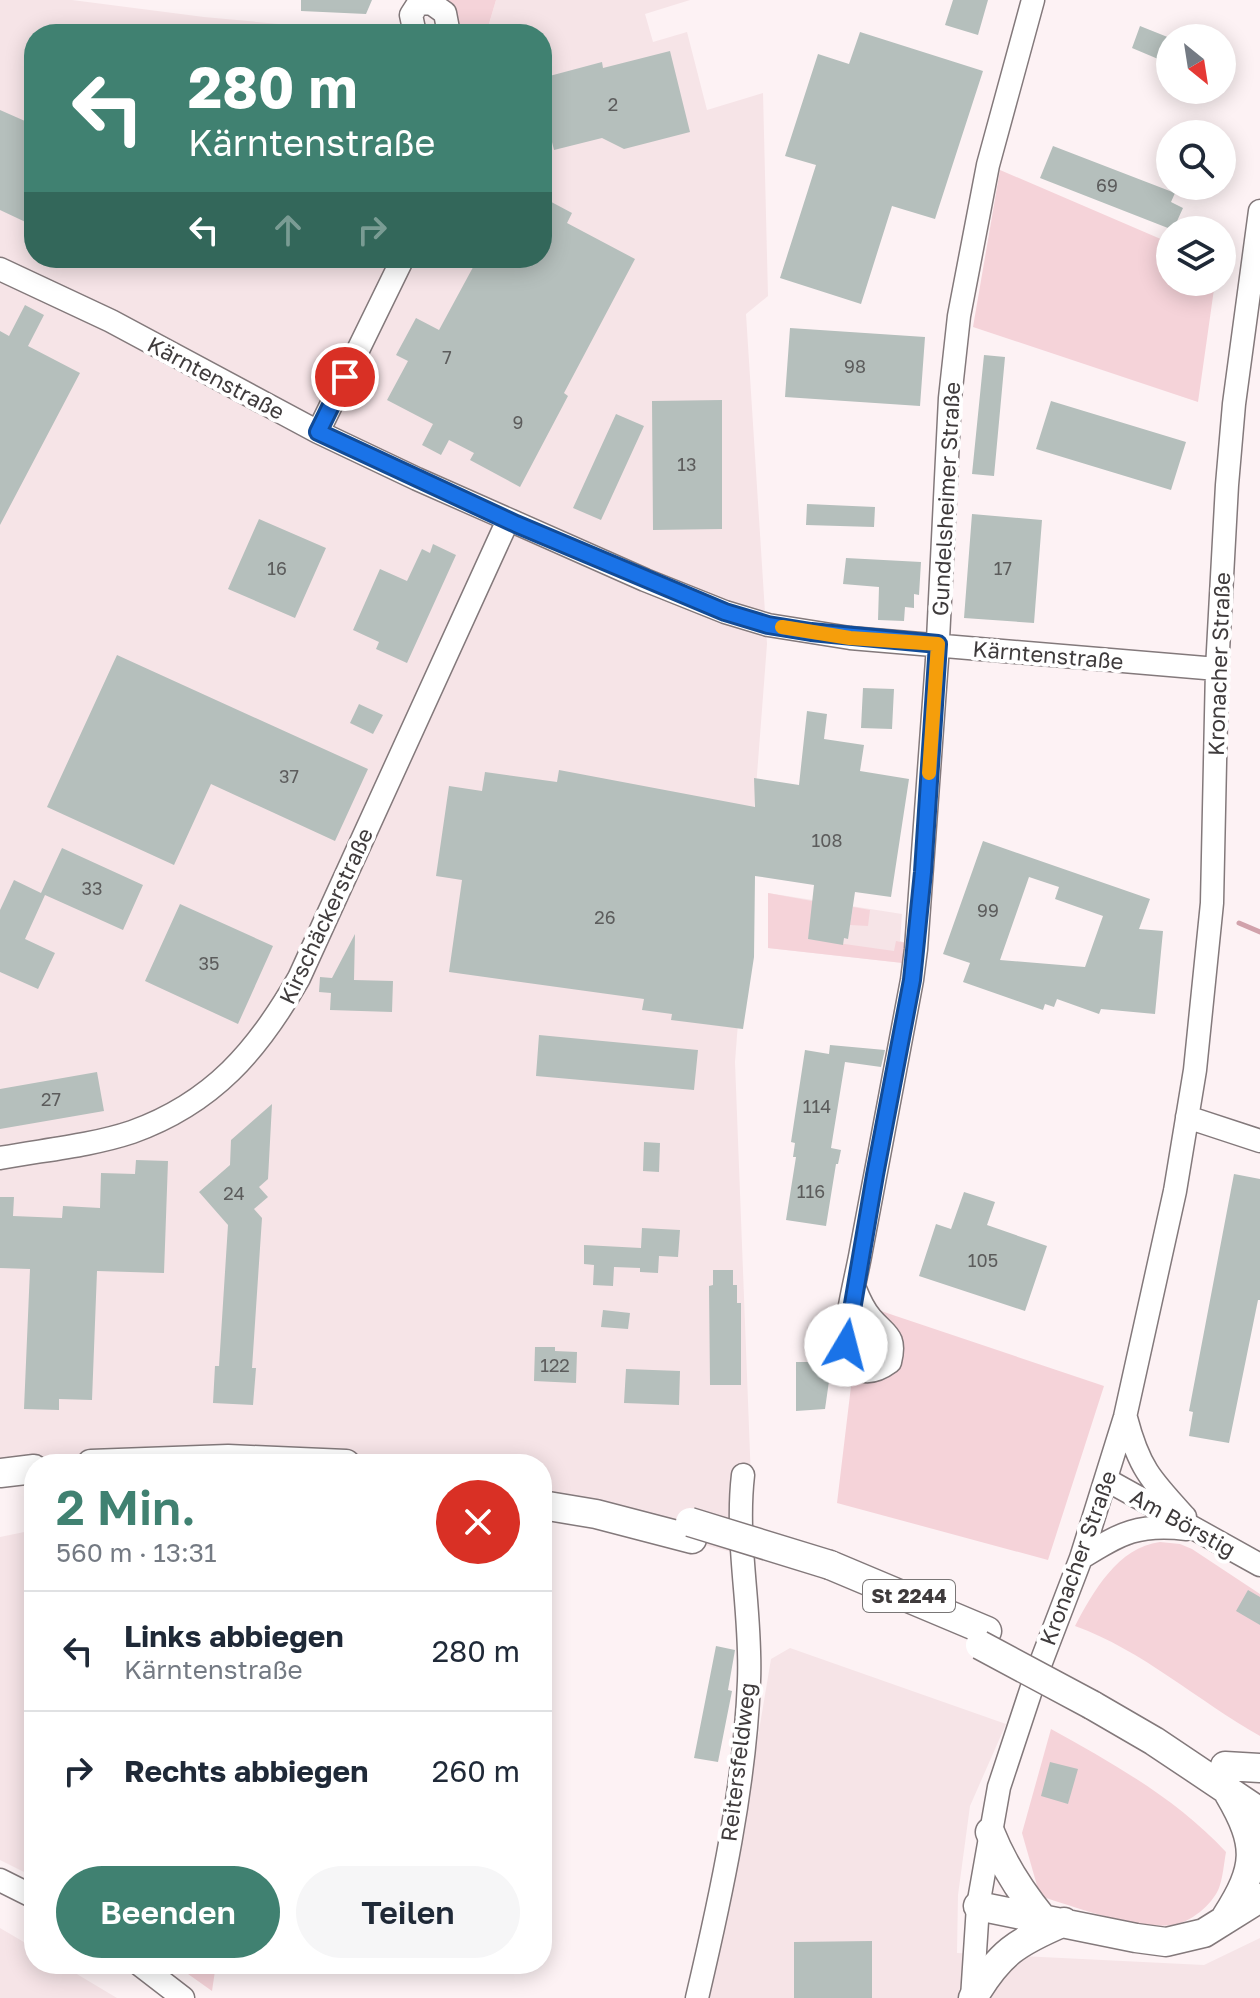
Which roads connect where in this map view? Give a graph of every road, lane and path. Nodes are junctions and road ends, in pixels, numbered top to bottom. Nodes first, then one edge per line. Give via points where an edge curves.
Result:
1 (1033, 0) edge
2 (413, 24) edge
3 (447, 24) edge
4 (1260, 211) edge
5 (398, 268) edge
6 (0, 269) edge
7 (318, 432) junction
8 (508, 520) junction
9 (938, 644) junction
10 (1217, 669) junction
11 (1187, 1117) junction
12 (1260, 1141) edge
13 (0, 1158) edge
14 (855, 1289) dead end
15 (1125, 1417) junction
16 (24, 1470) edge
17 (0, 1473) edge
18 (743, 1475) dead end
19 (1107, 1480) junction
20 (24, 1487) edge
21 (0, 1490) edge
22 (552, 1490) edge
23 (552, 1507) edge
24 (691, 1530) junction
25 (1196, 1530) junction
26 (1081, 1558) junction
27 (1260, 1565) edge
28 (1260, 1768) edge
29 (1226, 1778) junction
30 (1260, 1791) edge
31 (1260, 1812) edge
32 (990, 1832) junction
33 (0, 1880) edge
34 (24, 1892) edge
35 (1260, 1898) edge
36 (978, 1906) junction
37 (1053, 1920) junction
38 (1224, 1921) junction
39 (152, 1974) edge
40 (183, 1998) edge
41 (697, 1998) edge
42 (973, 1998) edge

1 - 9 street, Gundelsheimer Straße via 988,165 959,316
2 - 3 street via 411,15 418,4 431,3 445,13
4 - 10 street, Kronacher Straße via 1234,404
5 - 7 street
6 - 7 street, Kärntenstraße via 111,321
7 - 8 street, Kärntenstraße
8 - 9 street, Kärntenstraße via 704,605 756,621 850,638
8 - 13 street, Kirschäckerstraße via 274,1023 211,1090 156,1122 109,1138
9 - 10 street, Kärntenstraße
9 - 14 street, Gundelsheimer Straße via 912,980
10 - 11 street, Kronacher Straße via 1212,903
11 - 12 street
11 - 15 street, Kronacher Straße
15 - 19 street, Kronacher Straße
15 - 25 street via 1141,1465
16 - 17 main road
18 - 41 street, Reitersfeldweg via 739,1514 749,1680 745,1740
19 - 25 street, Am Börstig
19 - 26 street, Kronacher Straße
20 - 21 main road
22 - 24 main road, St 2244 via 602,1499
23 - 24 main road, St 2244
24 - 29 main road, St 2244 via 828,1573 983,1638 1096,1697
25 - 26 street via 1140,1528
25 - 27 street, Am Börstig
26 - 32 street, Kronacher Straße via 1020,1721
28 - 29 main road
29 - 30 main road, St 2244
29 - 31 main road, St 2244
29 - 38 main road via 1252,1851 1249,1872
32 - 36 street, Kronacher Straße
32 - 37 main road via 1020,1890
33 - 34 street
35 - 38 main road
36 - 37 main road
36 - 42 street, Kronacher Straße
37 - 38 main road via 1166,1942 1204,1933
37 - 42 main road via 1007,1952
39 - 40 street

